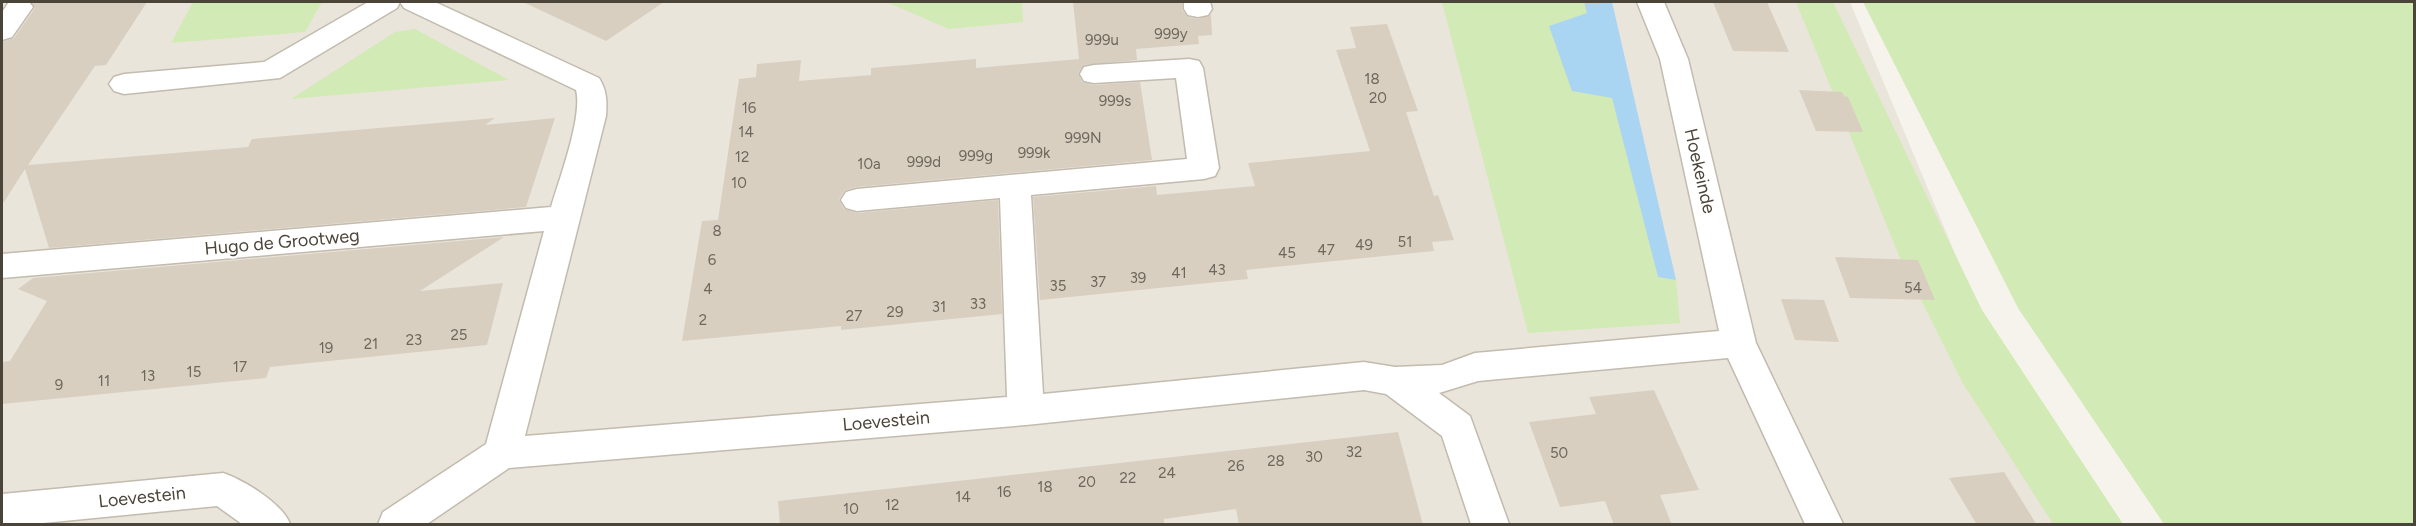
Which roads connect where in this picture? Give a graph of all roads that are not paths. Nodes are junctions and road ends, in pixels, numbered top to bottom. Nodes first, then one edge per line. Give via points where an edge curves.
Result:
1 (387, 2) edge
2 (414, 2) edge
3 (1651, 2) edge
4 (19, 7) dead end
5 (2, 31) edge
6 (1094, 74) dead end
7 (124, 84) dead end
8 (1015, 186) junction
9 (857, 200) dead end
10 (563, 218) junction
11 (2, 266) edge
12 (1739, 343) junction
13 (1395, 381) junction
14 (1026, 410) junction
15 (502, 453) junction
16 (2, 511) edge
17 (271, 525) edge
18 (397, 525) edge
19 (1490, 525) edge
20 (1824, 525) edge

1 - 7 street via 270,71
2 - 10 street via 589,85 593,99 591,117
3 - 12 street, Hoekeinde via 1674,59
4 - 5 street
6 - 8 street via 1189,68 1204,168
8 - 9 street
8 - 14 street
10 - 11 street, Hugo de Grootweg
10 - 15 street
12 - 13 street via 1475,367 1444,379
12 - 20 street, Hoekeinde
13 - 14 street, Loevestein via 1364,376
13 - 19 street via 1457,427
14 - 15 street, Loevestein
15 - 18 street, Loevestein
16 - 17 street, Loevestein via 223,489

